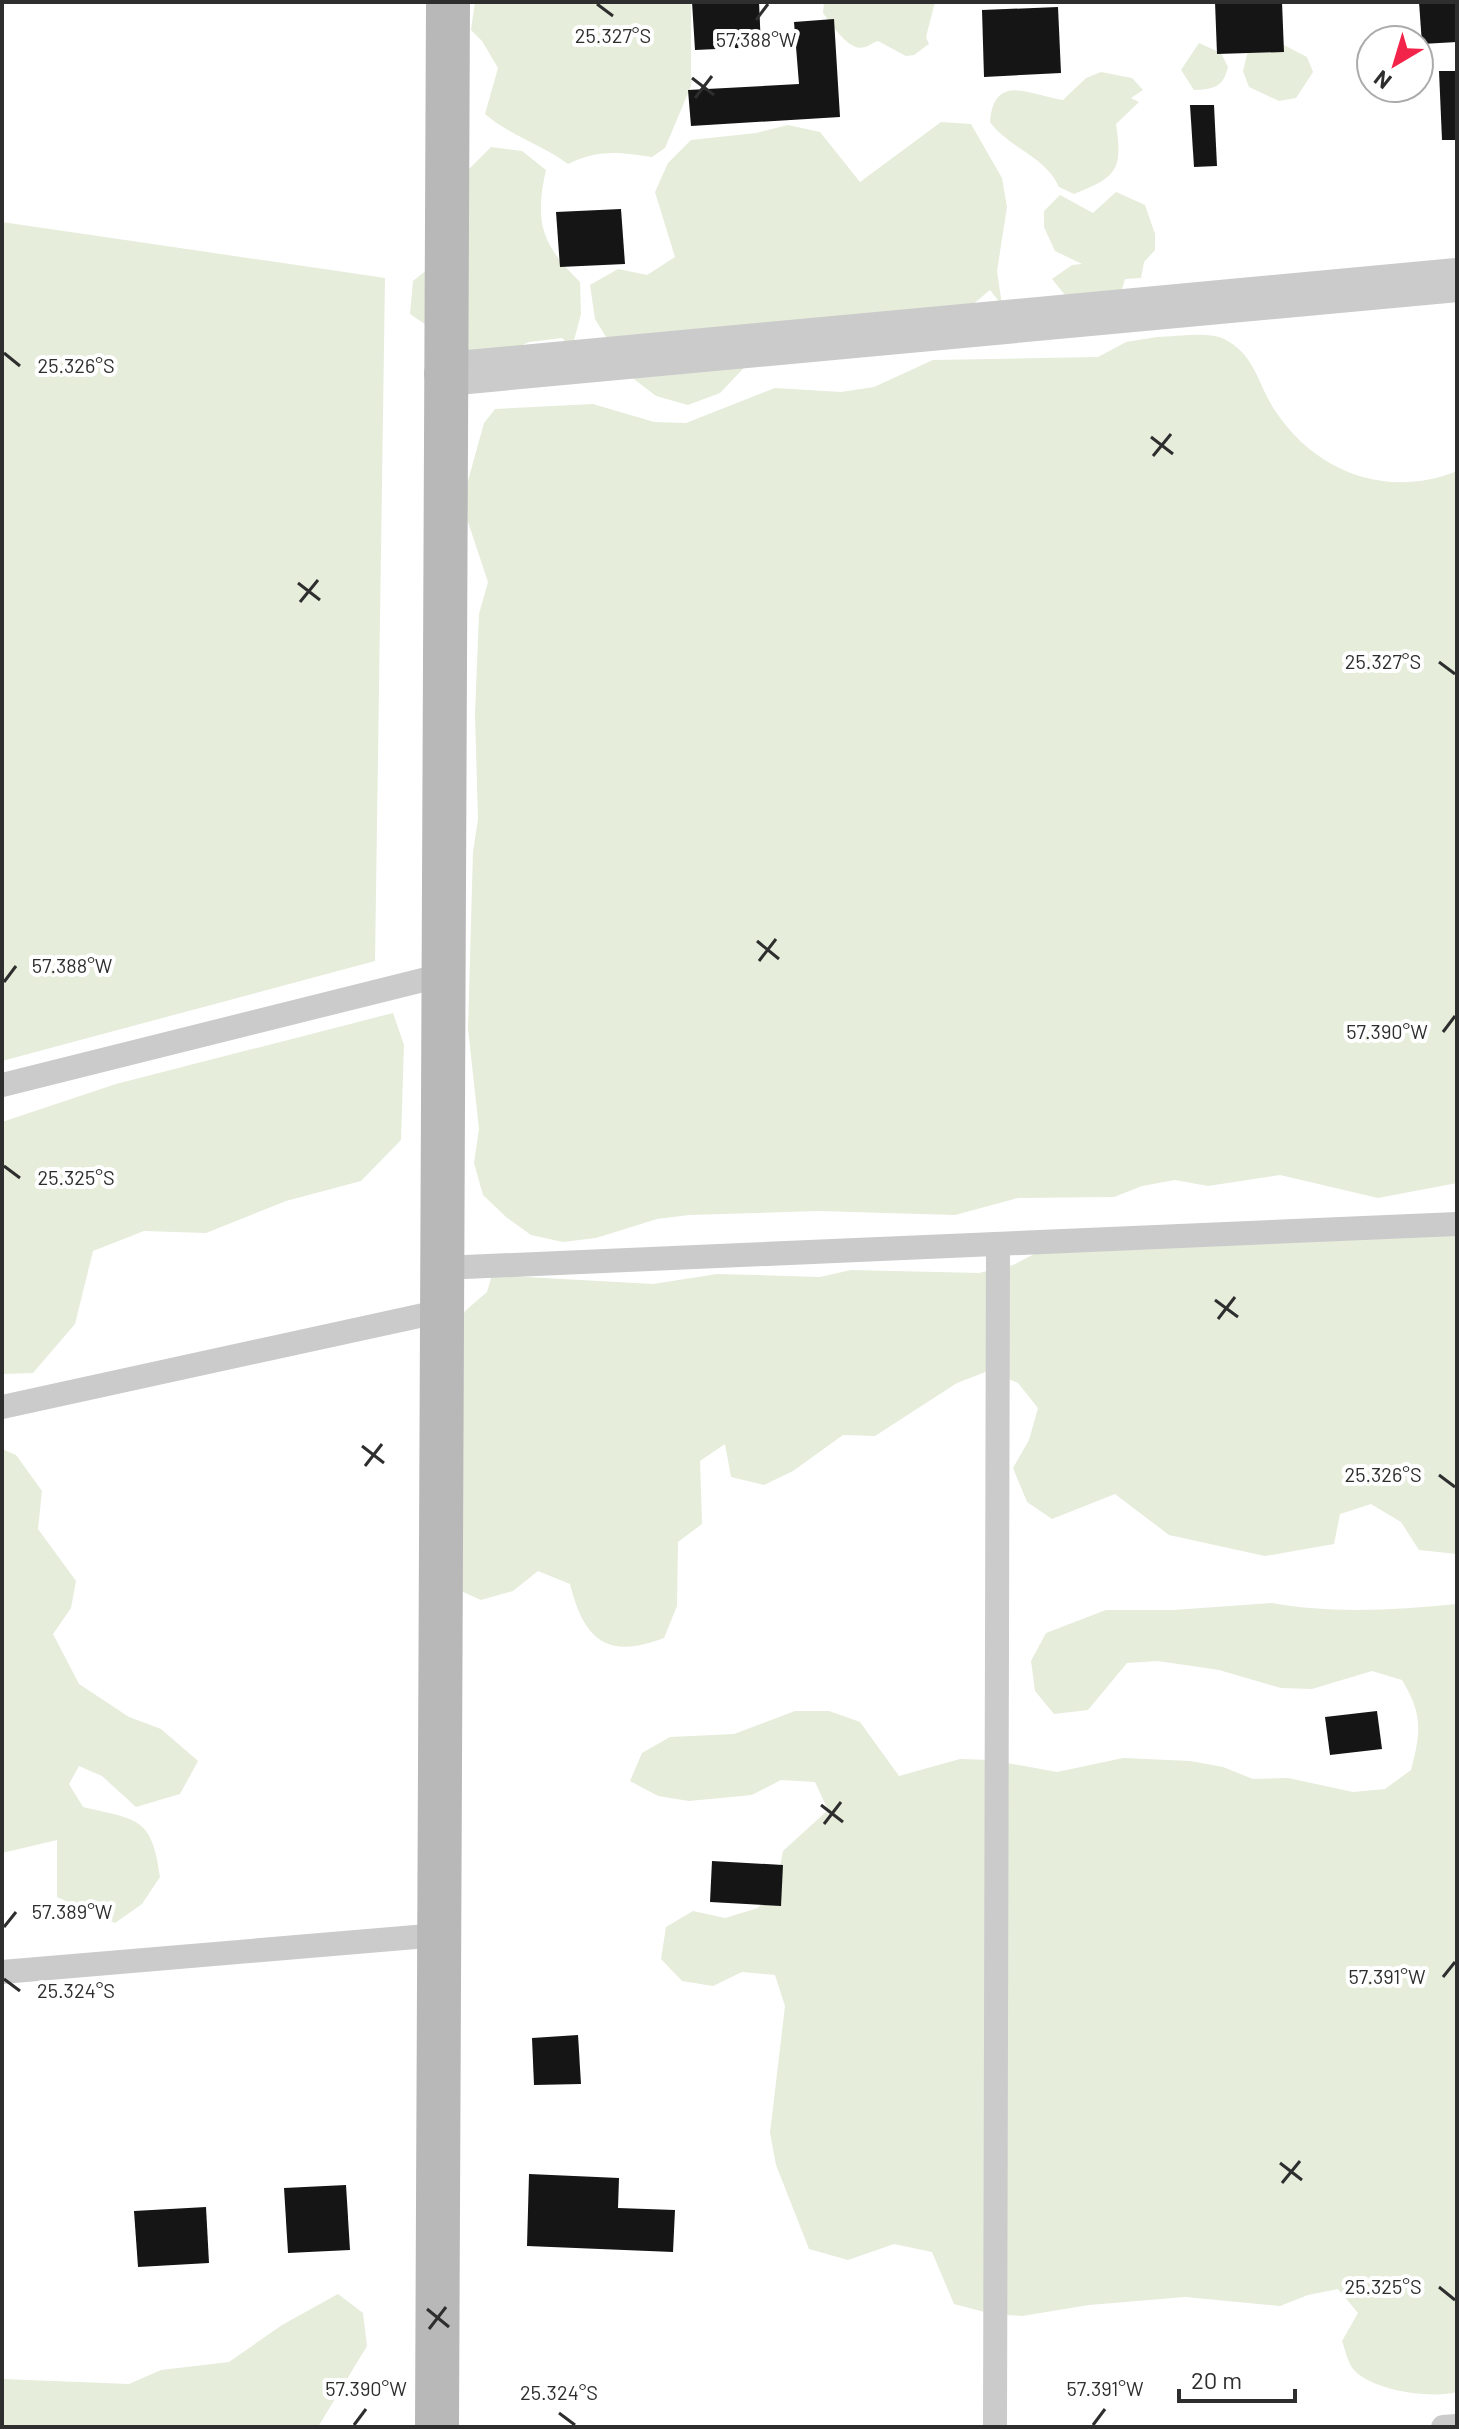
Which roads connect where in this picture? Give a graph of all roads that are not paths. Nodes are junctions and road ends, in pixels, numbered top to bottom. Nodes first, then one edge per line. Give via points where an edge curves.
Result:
1 (448, 2) edge
2 (1457, 280) edge
3 (446, 374) junction
4 (443, 975) junction
5 (2, 1085) edge
6 (1457, 1224) edge
7 (998, 1244) junction
8 (442, 1268) junction
9 (442, 1311) junction
10 (2, 1407) edge
11 (439, 1935) junction
12 (2, 1972) edge
13 (1457, 2426) edge
14 (437, 2427) edge
15 (995, 2427) edge
16 (1443, 2427) edge

1 - 3 street
2 - 3 street
3 - 4 street
4 - 5 lane
4 - 8 street
6 - 7 lane
7 - 8 lane
7 - 15 lane
8 - 9 street
9 - 10 lane
9 - 11 street
11 - 12 lane
11 - 14 street
13 - 16 lane

